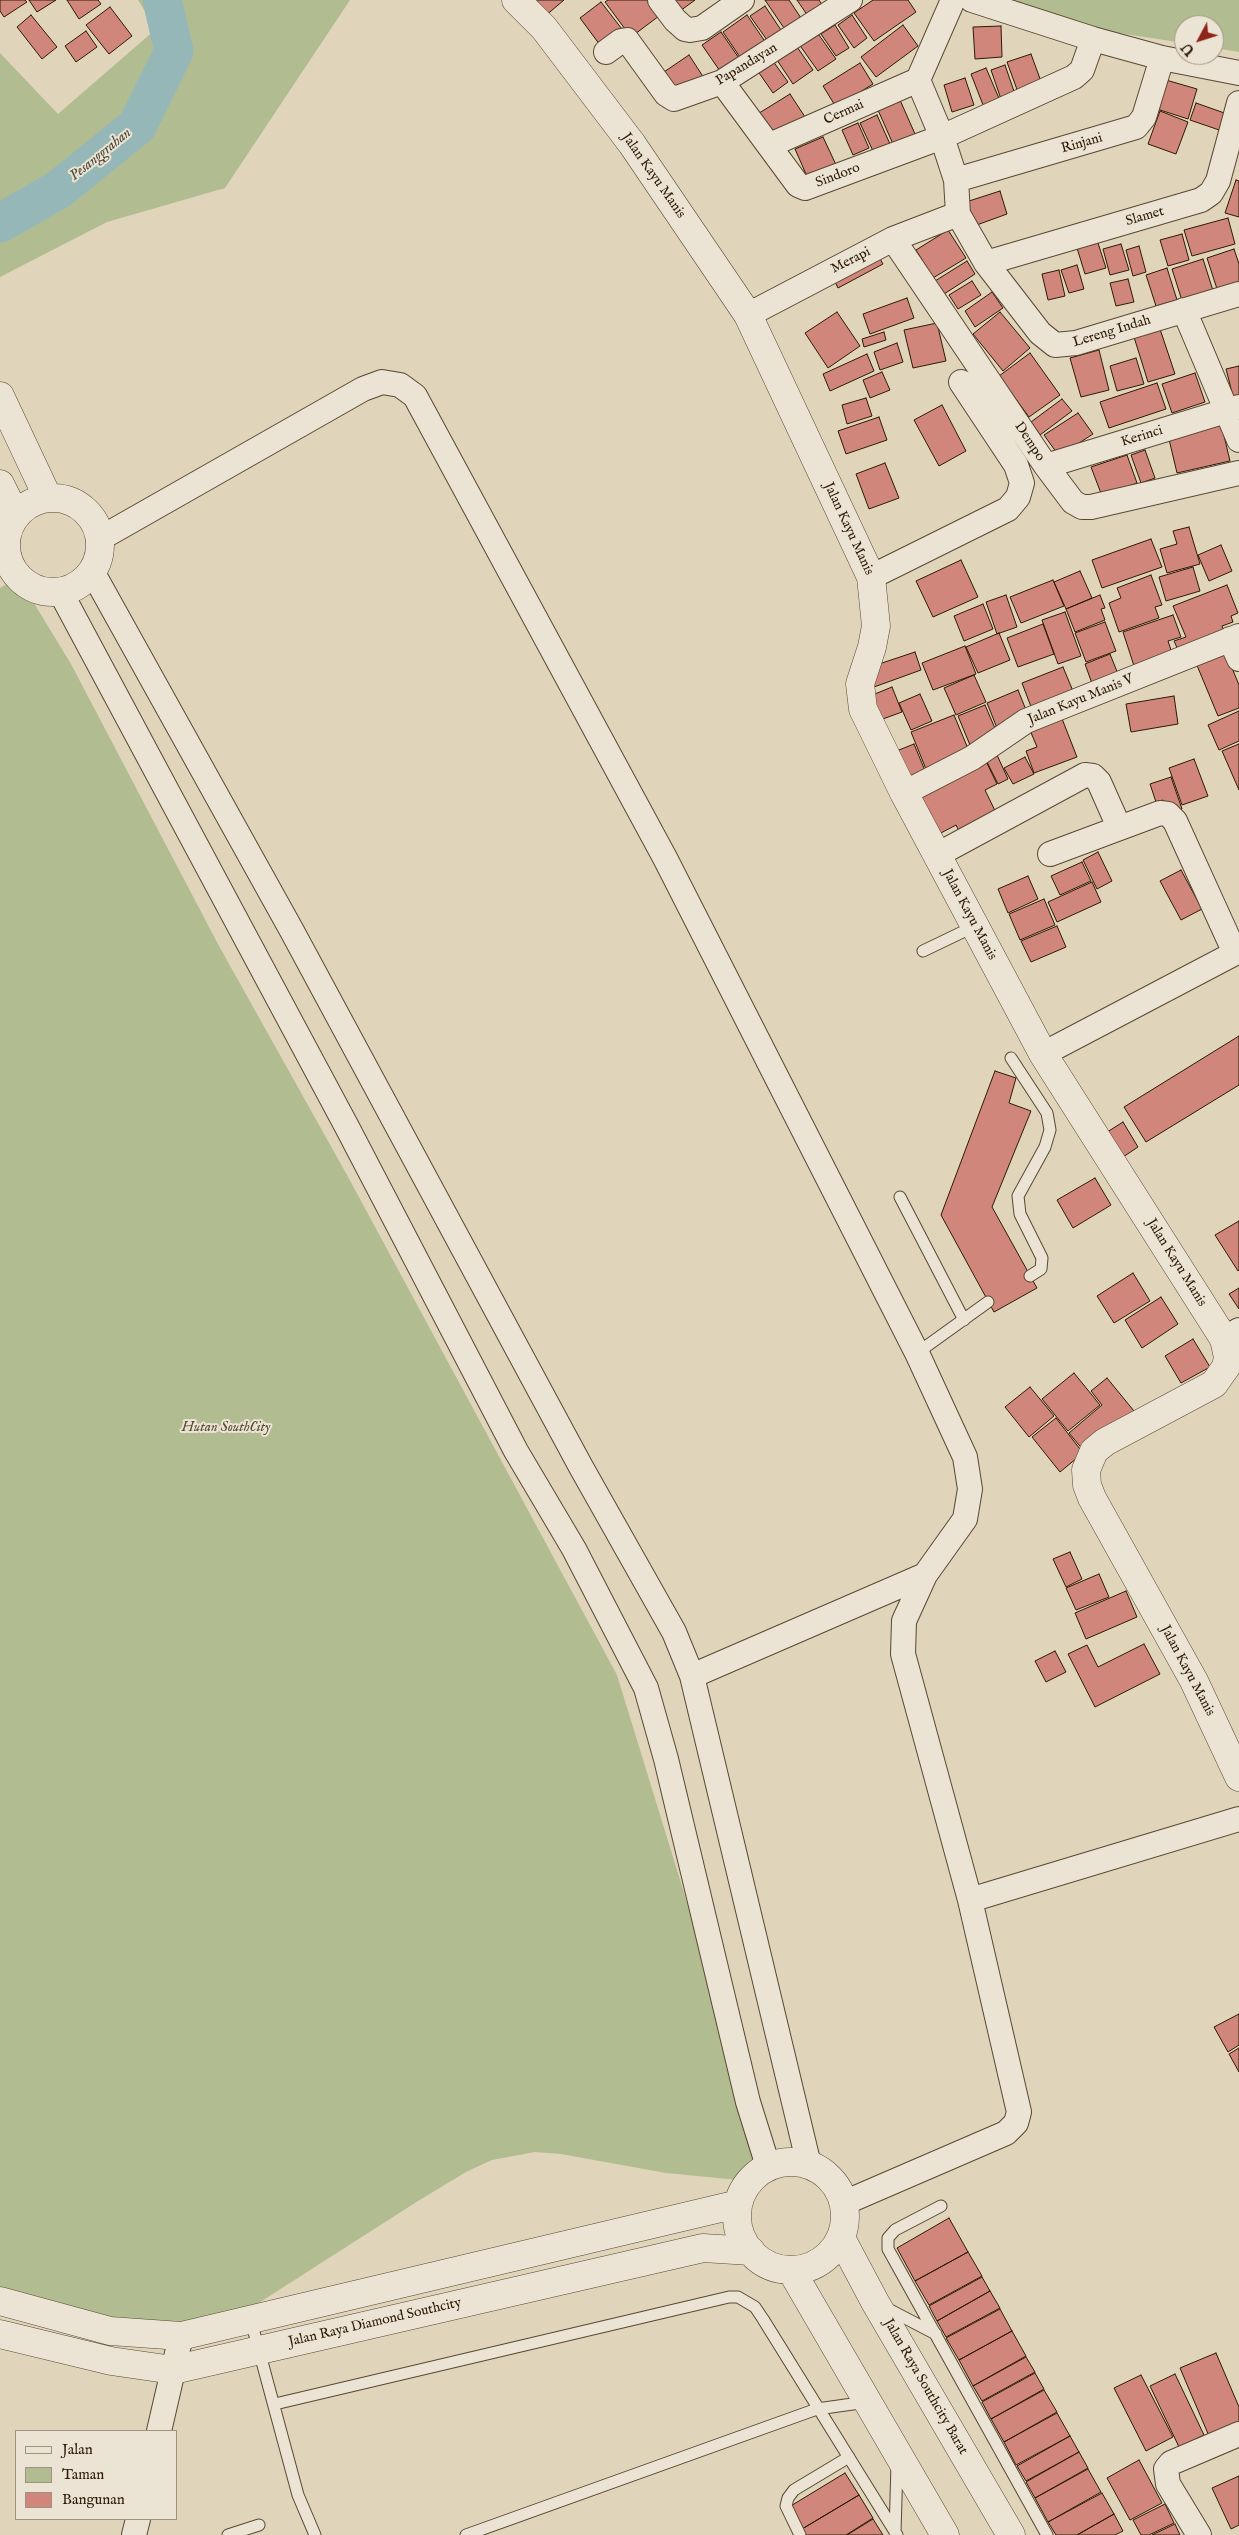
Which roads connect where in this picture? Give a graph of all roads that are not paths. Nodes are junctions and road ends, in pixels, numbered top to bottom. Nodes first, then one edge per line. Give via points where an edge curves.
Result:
1 (516, 0) edge
2 (660, 0) edge
3 (742, 0) edge
4 (850, 0) edge
5 (953, 0) edge
6 (972, 0) edge
7 (1093, 39) junction
8 (606, 52) dead end
9 (1162, 58) junction
10 (1239, 73) edge
11 (918, 80) junction
12 (722, 82) junction
13 (1239, 103) edge
14 (942, 137) junction
15 (770, 145) junction
16 (956, 180) junction
17 (958, 214) junction
18 (893, 239) junction
19 (986, 263) junction
20 (1239, 294) edge
21 (1184, 310) junction
22 (748, 315) junction
23 (961, 382) dead end
24 (0, 396) edge
25 (1233, 409) edge
26 (1239, 440) edge
27 (1046, 466) junction
28 (1239, 473) edge
29 (0, 484) edge
30 (48, 498) junction
31 (16, 516) junction
32 (101, 538) junction
33 (3, 553) edge
34 (93, 573) junction
35 (871, 577) junction
36 (9, 582) edge
37 (61, 592) junction
38 (1236, 645) edge
39 (904, 793) junction
40 (1119, 827) junction
41 (1050, 854) dead end
42 (937, 855) junction
43 (974, 926) junction
44 (923, 951) dead end
45 (1237, 952) edge
46 (1043, 1054) junction
47 (1010, 1058) dead end
48 (900, 1197) dead end
49 (1030, 1276) dead end
50 (988, 1302) dead end
51 (964, 1320) junction
52 (1231, 1335) edge
53 (917, 1353) junction
54 (925, 1574) junction
55 (692, 1676) junction
56 (1239, 1777) edge
57 (1239, 1819) edge
58 (970, 1900) junction
59 (810, 2165) junction
60 (768, 2166) junction
61 (844, 2203) junction
62 (738, 2204) junction
63 (941, 2206) dead end
64 (841, 2238) junction
65 (750, 2251) junction
66 (791, 2270) junction
67 (0, 2301) edge
68 (875, 2302) junction
69 (250, 2321) junction
70 (0, 2334) edge
71 (936, 2334) junction
72 (181, 2336) junction
73 (258, 2350) junction
74 (173, 2370) junction
75 (868, 2402) junction
76 (275, 2404) junction
77 (818, 2410) junction
78 (159, 2430) edge
79 (1239, 2434) edge
80 (898, 2453) junction
81 (849, 2457) junction
82 (138, 2520) edge
83 (259, 2525) dead end
84 (896, 2534) edge
85 (134, 2535) edge
86 (228, 2535) edge
87 (316, 2535) edge
88 (466, 2535) edge
89 (800, 2535) edge
90 (945, 2535) edge
91 (1011, 2535) edge
92 (1047, 2535) edge
93 (1199, 2535) edge

1 - 22 street, Jalan Kayu Manis via 544,28 632,144
2 - 3 street via 675,20 690,30 702,28
4 - 12 street, Papandayan
5 - 11 street
6 - 7 street
7 - 9 street
7 - 14 street via 1078,74
8 - 12 street, Papandayan via 628,40 666,94 674,99
9 - 10 street
9 - 16 street, Rinjani via 1144,117 1136,127
11 - 14 street
11 - 15 street, Cermai
12 - 15 street, Sindoro
13 - 19 street, Slamet via 1218,181 1211,193 1201,200
14 - 15 street, Sindoro via 804,188 798,185
14 - 16 street
16 - 17 street
17 - 18 street, Merapi
17 - 19 street, Lereng Indah
18 - 22 street, Merapi
18 - 27 street, Dempo
19 - 21 street, Lereng Indah via 1034,326 1055,345 1076,343
20 - 21 street, Lereng Indah
21 - 25 street
22 - 35 street, Jalan Kayu Manis
23 - 35 street via 1016,465 1022,483 1018,497 1008,509
24 - 30 street
25 - 26 street
25 - 27 street, Kerinci
27 - 28 street, Dempo via 1073,502 1091,508
29 - 31 street
30 - 31 street via 30,504
30 - 32 street via 66,500 82,508 94,522
31 - 33 street
32 - 34 street via 100,556
32 - 53 street via 363,389 382,382 400,384 415,396 665,858
33 - 36 street via 11,565
34 - 37 street via 79,586
34 - 55 street via 674,1632
35 - 39 street, Jalan Kayu Manis via 876,626 860,684 860,698
36 - 37 street via 46,592
37 - 60 street via 516,1451 574,1549 646,1688 748,2102
38 - 39 street, Jalan Kayu Manis V via 1026,721 972,758
39 - 42 street, Jalan Kayu Manis
40 - 41 street
40 - 42 street via 1099,782 1093,776 1085,775
40 - 45 street via 1160,813 1168,814 1175,821
42 - 43 street, Jalan Kayu Manis
43 - 44 lane
43 - 46 street, Jalan Kayu Manis
45 - 46 street
46 - 52 street, Jalan Kayu Manis
47 - 49 lane via 1047,1113 1050,1130 1045,1147 1018,1196 1020,1214 1042,1258 1042,1269
48 - 51 lane
50 - 51 lane
51 - 53 lane
52 - 56 street, Jalan Kayu Manis via 1226,1367 1214,1384 1105,1442 1094,1451 1086,1470 1092,1498 1194,1681
53 - 54 street via 965,1457 970,1489 965,1519
54 - 55 street
54 - 58 street via 904,1621 903,1654
55 - 59 street
57 - 58 street
58 - 61 street via 1019,2112 1016,2123 1006,2133
59 - 60 street via 789,2161
59 - 61 street via 825,2173 837,2186
60 - 62 street via 749,2181
61 - 64 street via 846,2220
62 - 65 street via 739,2229
62 - 69 street
63 - 71 lane via 894,2230 888,2238 888,2249
64 - 66 street via 823,2259 811,2266
64 - 68 street, Jalan Raya Southcity Barat
65 - 66 street via 768,2265
65 - 73 street, Jalan Raya Diamond Southcity via 703,2248
66 - 75 street
67 - 72 street via 110,2331
68 - 71 lane
68 - 91 street, Jalan Raya Southcity Barat
69 - 72 street
69 - 73 lane
70 - 74 street, Jalan Raya Diamond Southcity via 111,2361
71 - 92 lane
72 - 74 street
73 - 74 street, Jalan Raya Diamond Southcity
73 - 76 lane
74 - 78 street
75 - 77 lane
75 - 80 street
76 - 77 lane via 738,2297 755,2307
76 - 87 lane via 298,2495
77 - 81 lane
77 - 88 lane
79 - 93 street via 1166,2469 1168,2484
80 - 84 lane
80 - 90 street
81 - 84 lane
81 - 89 lane via 794,2490 788,2498 786,2506
82 - 85 street
83 - 86 lane

